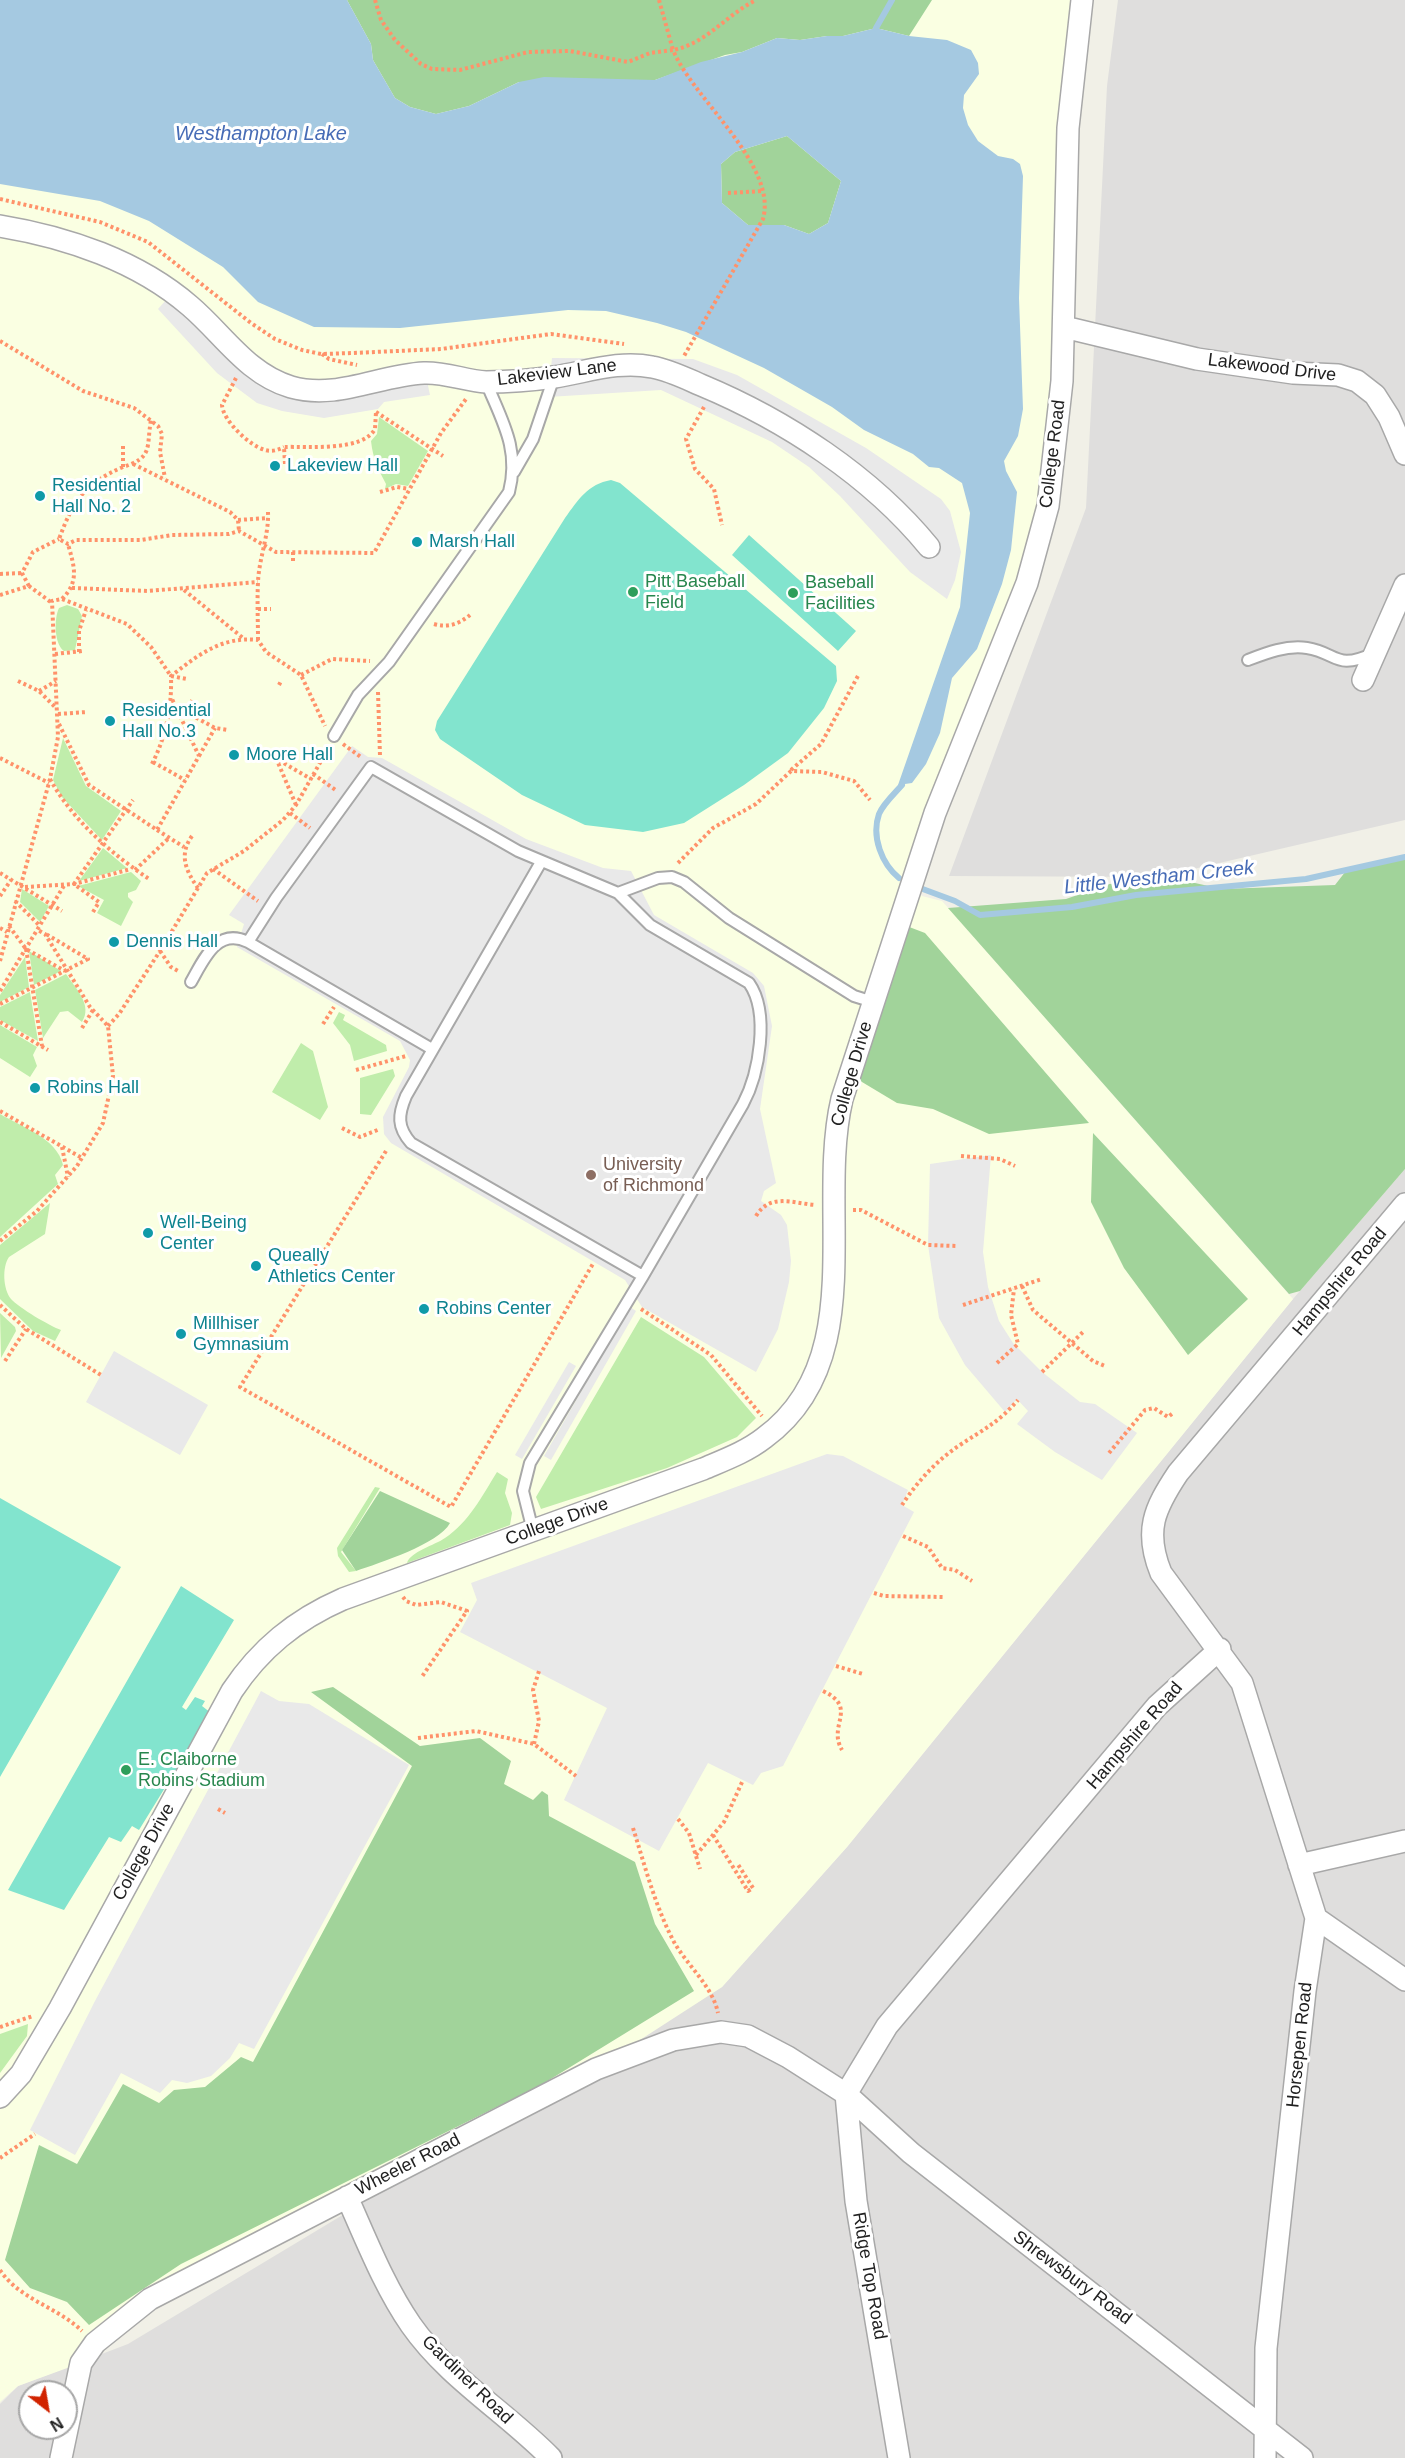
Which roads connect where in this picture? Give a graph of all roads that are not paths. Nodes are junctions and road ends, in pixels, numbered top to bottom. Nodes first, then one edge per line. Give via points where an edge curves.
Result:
1 (1082, 0) edge
2 (0, 226) edge
3 (1064, 327) junction
4 (554, 377) junction
5 (486, 382) junction
6 (1405, 454) edge
7 (514, 472) junction
8 (929, 547) dead end
9 (1405, 585) edge
10 (1374, 653) junction
11 (1248, 660) dead end
12 (1363, 680) dead end
13 (334, 736) road end
14 (541, 862) junction
15 (911, 884) joint
16 (618, 893) junction
17 (248, 942) junction
18 (191, 982) dead end
19 (873, 1002) junction
20 (432, 1049) junction
21 (1405, 1204) edge
22 (643, 1276) junction
23 (533, 1531) junction
24 (1220, 1649) junction
25 (1405, 1841) edge
26 (1299, 1865) junction
27 (1316, 1918) junction
28 (1405, 1980) edge
29 (846, 2094) junction
30 (0, 2097) edge
31 (347, 2197) junction
32 (1264, 2428) junction
33 (61, 2458) edge
34 (551, 2458) edge
35 (899, 2458) edge
36 (1265, 2458) edge
37 (1302, 2458) edge

1 - 3 street, College Road via 1068,128
2 - 5 street, Lakeview Lane via 63,239 149,278 190,306 248,363 290,387 325,392 427,373
3 - 6 street, Lakewood Drive via 1197,359 1293,374 1338,375 1357,381 1375,395
3 - 15 street, College Road via 1057,447 1037,551 953,763
4 - 5 street, Lakeview Lane
4 - 7 lane via 533,439
4 - 8 street, Lakeview Lane via 632,364 669,372 713,390 842,466 906,519
5 - 7 lane via 514,453
7 - 13 lane via 509,492 389,662 358,696
9 - 10 street
10 - 11 lane via 1348,662 1301,647 1274,650
10 - 12 street
14 - 16 lane
14 - 17 lane via 371,767
14 - 20 lane
15 - 19 street, College Drive
16 - 19 lane via 665,877 684,882 739,924 854,996
16 - 22 lane via 650,925 749,984 760,1026 758,1065 752,1088
17 - 18 lane via 231,937 218,942
17 - 20 lane
19 - 23 street, College Drive via 836,1124 832,1164 833,1302 822,1355 802,1399 777,1427 742,1453
20 - 22 lane via 400,1109 402,1132 411,1143
21 - 24 street, Hampshire Road via 1161,1498 1153,1520 1153,1553 1161,1573
22 - 23 lane via 530,1463 523,1491
23 - 30 street, College Drive via 343,1599 319,1610 269,1644 232,1691 60,2008 21,2074
24 - 26 street, Horsepen Road via 1242,1683
24 - 29 street, Hampshire Road via 1157,1706 895,2017
25 - 26 street
26 - 27 street, Horsepen Road
27 - 28 street
27 - 32 street, Horsepen Road via 1266,2348
29 - 31 street, Wheeler Road via 748,2036 721,2032 673,2040 596,2069
29 - 32 street, Shrewsbury Road via 911,2154
29 - 35 street, Ridge Top Road via 856,2200
31 - 33 street, Wheeler Road via 158,2294 95,2343 81,2363
31 - 34 street, Gardiner Road via 410,2324 432,2350
32 - 36 street, Horsepen Road
32 - 37 street, Shrewsbury Road

